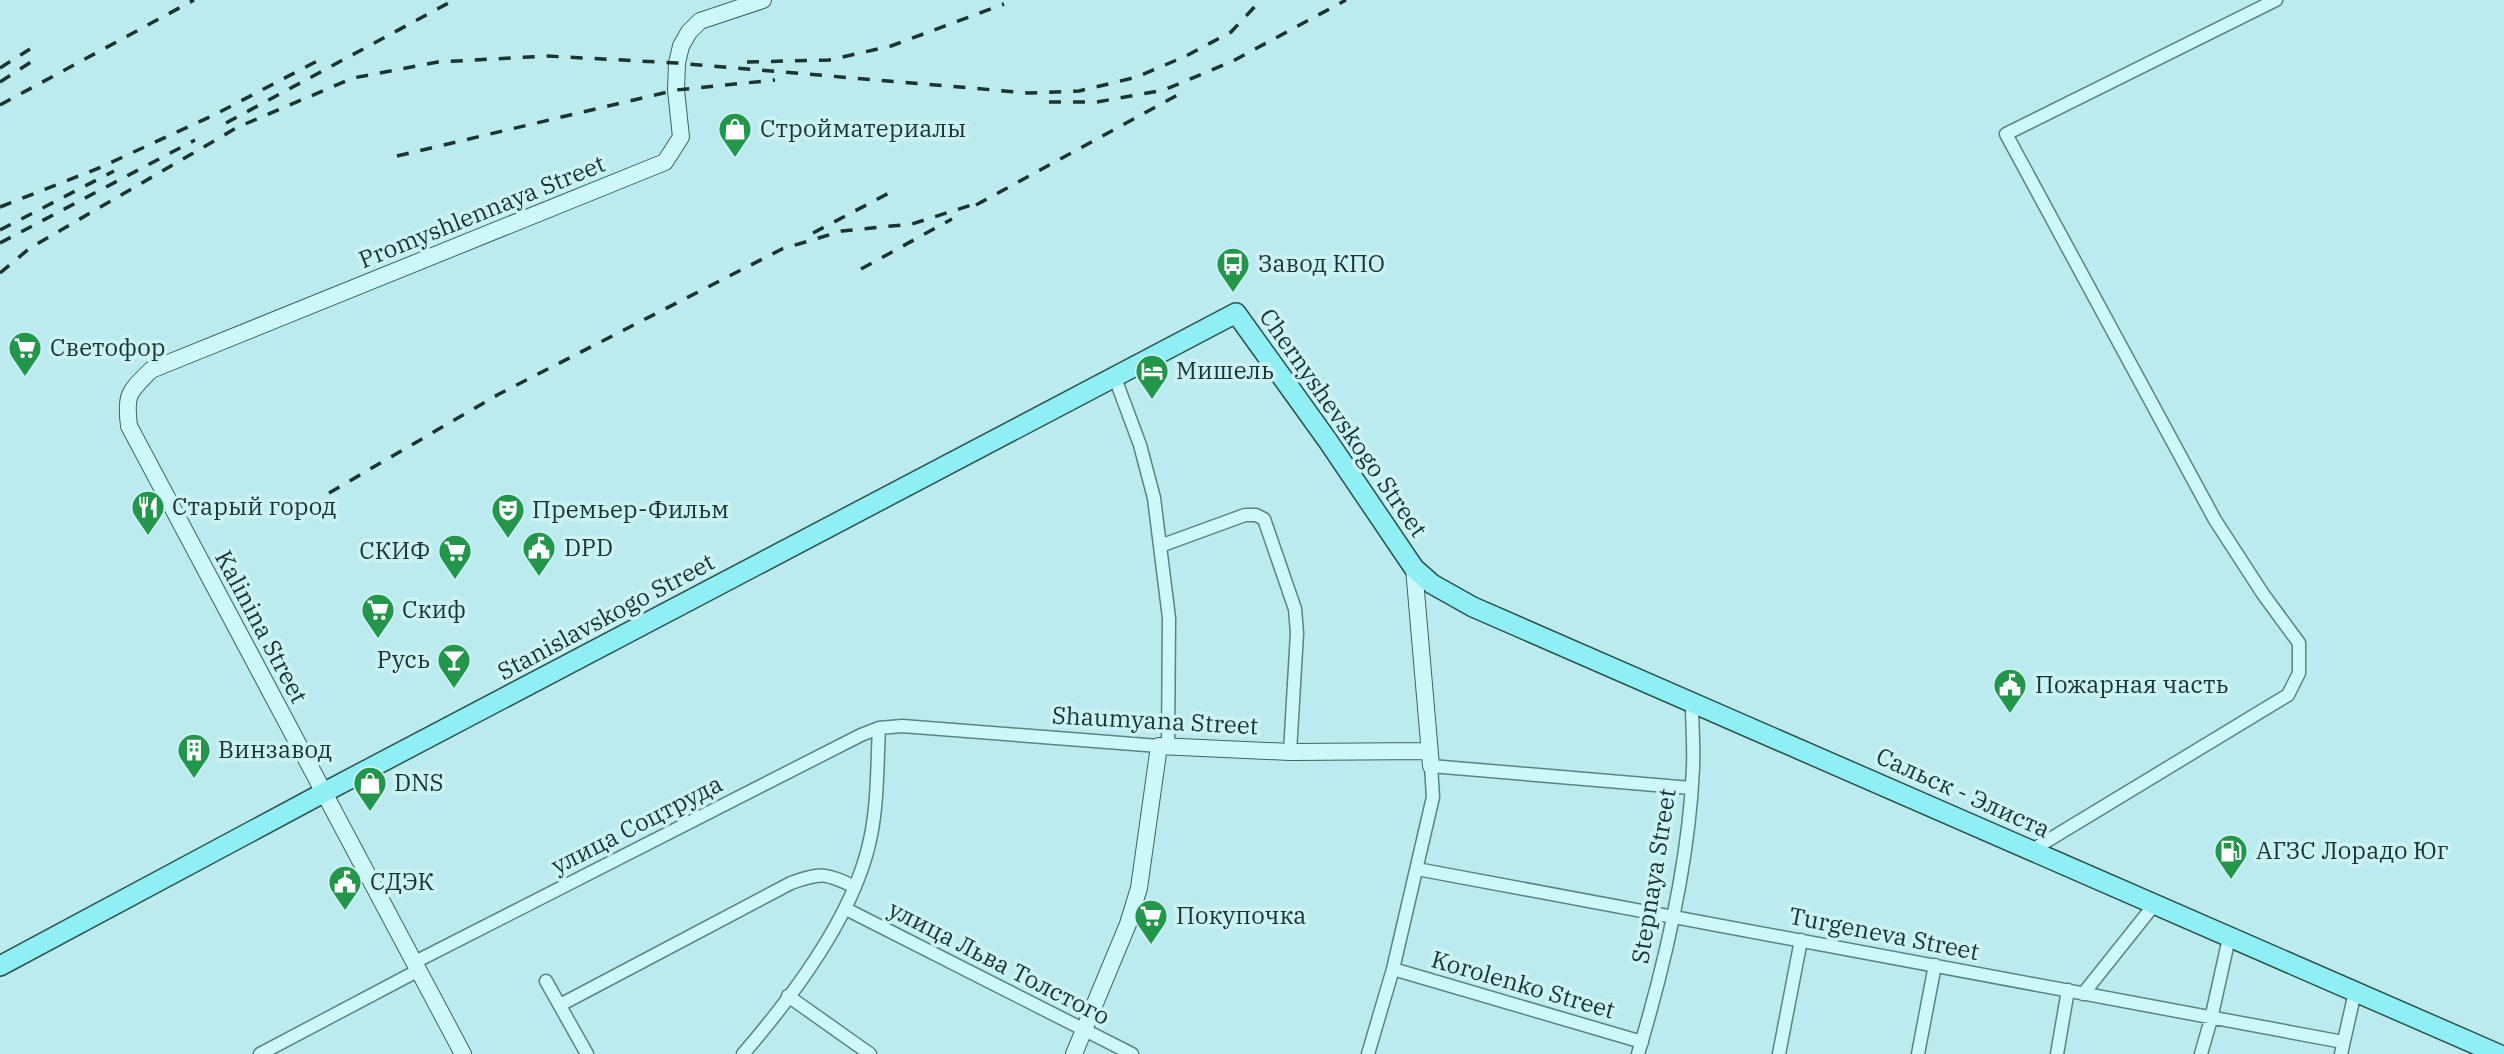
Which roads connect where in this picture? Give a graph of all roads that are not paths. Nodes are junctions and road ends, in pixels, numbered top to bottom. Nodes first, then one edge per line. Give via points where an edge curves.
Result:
1 (763, 0) edge
2 (2276, 0) edge
3 (1237, 313) joint
4 (1115, 378) junction
5 (126, 403) joint
6 (1160, 546) junction
7 (1413, 568) junction
8 (1692, 703) junction
9 (878, 729) junction
10 (1164, 747) junction
11 (1290, 751) junction
12 (1430, 759) junction
13 (1691, 788) junction
14 (323, 793) junction
15 (2032, 850) junction
16 (1417, 869) junction
17 (855, 887) junction
18 (2154, 905) junction
19 (846, 909) junction
20 (1672, 916) junction
21 (2229, 938) junction
22 (1801, 940) junction
23 (1936, 965) junction
24 (0, 966) edge
25 (417, 966) junction
26 (1393, 969) junction
27 (546, 981) dead end
28 (2068, 990) junction
29 (2355, 992) junction
30 (2083, 994) junction
31 (788, 996) junction
32 (560, 1005) junction
33 (2211, 1019) junction
34 (1085, 1030) junction
35 (1640, 1048) edge
36 (2342, 1048) edge
37 (260, 1054) edge
38 (463, 1054) edge
39 (587, 1054) edge
40 (743, 1054) edge
41 (870, 1054) edge
42 (1074, 1054) edge
43 (1132, 1054) edge
44 (1368, 1054) edge
45 (1779, 1054) edge
46 (1918, 1054) edge
47 (2057, 1054) edge
48 (2201, 1054) edge
49 (2498, 1054) edge

1 - 5 main road, Promyshlennaya Street via 723,11 700,21 689,32 677,63 681,137 665,162 150,370
2 - 15 street via 2006,134 2215,520 2299,643 2299,673 2288,695
3 - 4 main road, Stanislavskogo Street
3 - 7 main road, Chernyshevskogo Street
4 - 6 street via 1140,445
4 - 14 main road, Stanislavskogo Street
5 - 14 main road, Kalinina Street via 129,426
6 - 10 street via 1169,618
6 - 11 street via 1245,515 1264,519 1294,609 1297,633
7 - 8 main road, Сальск - Элиста via 1472,607
7 - 12 main road, Chernyshevskogo Street
8 - 13 street, Stepnaya Street
8 - 15 main road, Сальск - Элиста
9 - 10 street, Shaumyana Street via 902,726
9 - 17 street via 870,840
9 - 25 street, улица Соцтруда
10 - 11 main road, Shaumyana Street
10 - 34 main road via 1139,888
11 - 12 main road, Shaumyana Street
12 - 13 street, Shaumyana Street
12 - 16 street, Chernyshevskogo Street via 1433,797
13 - 20 street, Stepnaya Street
14 - 24 main road, Stanislavskogo Street
14 - 25 main road, Kalinina Street
15 - 18 main road, Сальск - Элиста
16 - 20 street, Turgeneva Street
16 - 26 street, Chernyshevskogo Street
17 - 19 street
17 - 32 street via 818,874 791,883
18 - 21 main road, Сальск - Элиста
18 - 30 street
19 - 31 street
19 - 34 street, улица Льва Толстого
20 - 22 street, Turgeneva Street
20 - 35 street, Stepnaya Street
21 - 29 main road, Сальск - Элиста
21 - 33 street
22 - 23 street, Turgeneva Street
22 - 45 street
23 - 28 street, Turgeneva Street
23 - 46 street
25 - 37 street, улица Соцтруда
25 - 38 main road, Kalinina Street
26 - 35 street, Korolenko Street
26 - 44 street, Chernyshevskogo Street
27 - 32 street
28 - 30 street, Turgeneva Street
28 - 47 street
29 - 36 street
29 - 49 main road, Сальск - Элиста
30 - 33 street, Turgeneva Street
31 - 40 street
31 - 41 street
32 - 39 street
33 - 36 street, Turgeneva Street
33 - 48 street
34 - 42 main road
34 - 43 street, улица Льва Толстого

